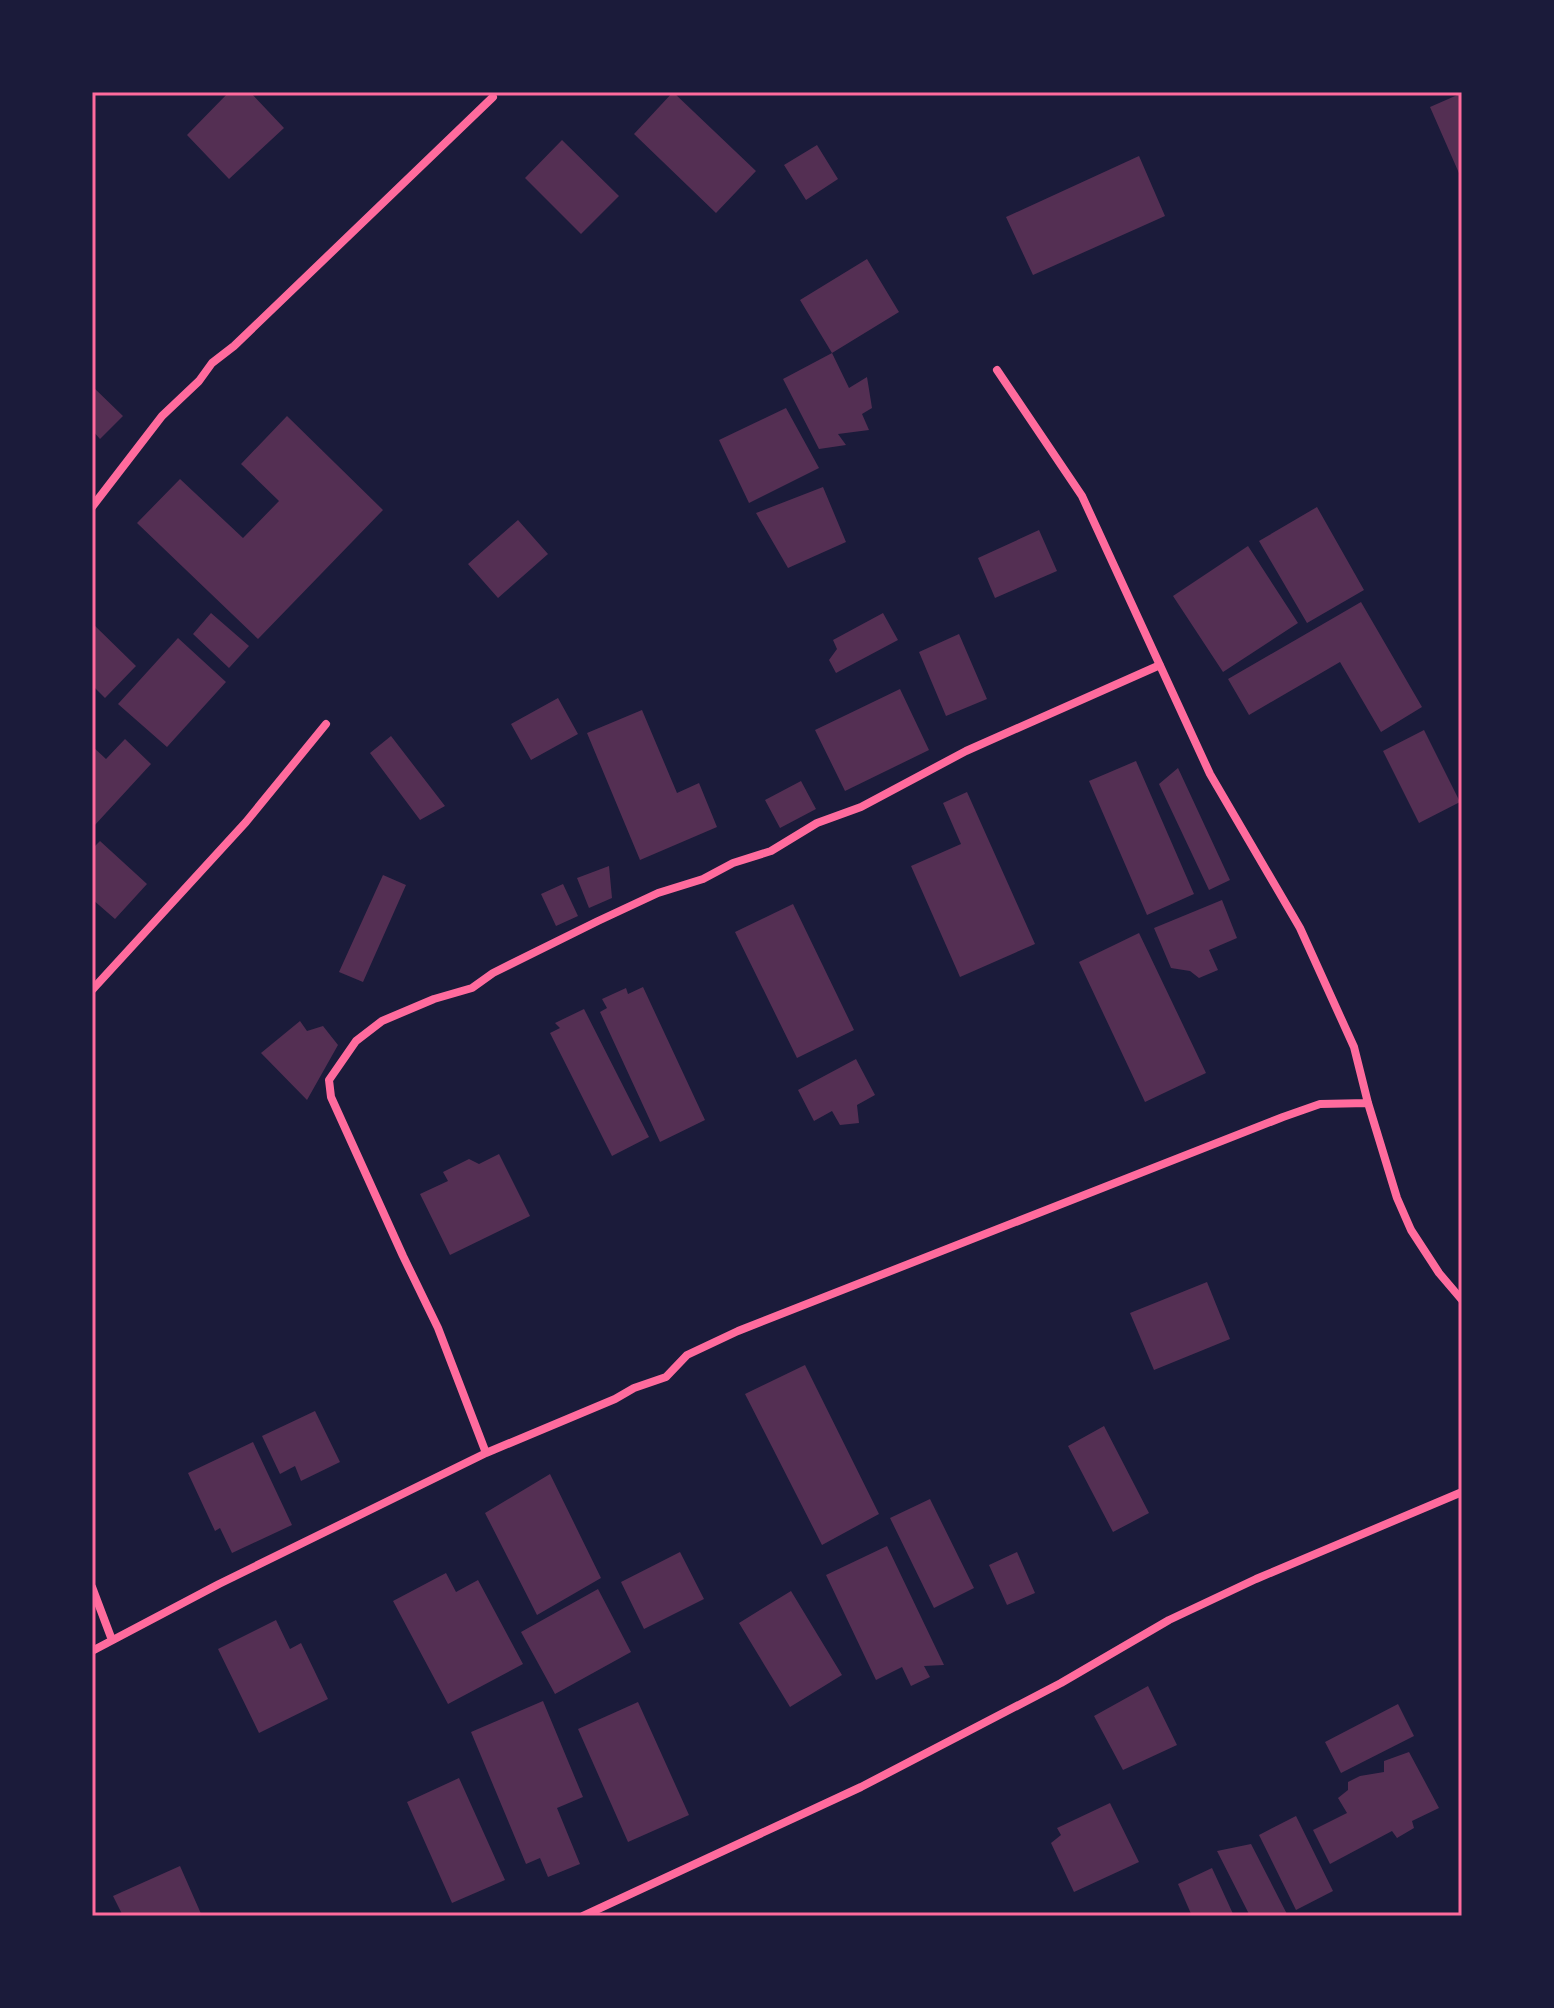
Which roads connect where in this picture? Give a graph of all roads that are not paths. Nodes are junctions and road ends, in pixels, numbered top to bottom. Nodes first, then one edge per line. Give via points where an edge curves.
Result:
1 (493, 97) dead end
2 (997, 370) dead end
3 (92, 507) edge
4 (1160, 665) junction
5 (326, 724) dead end
6 (92, 990) edge
7 (1368, 1103) junction
8 (1462, 1300) edge
9 (486, 1453) junction
10 (1462, 1492) edge
11 (92, 1587) edge
12 (112, 1640) junction
13 (92, 1651) edge
14 (583, 1916) edge

1 - 3 street via 212,363 162,416
2 - 4 street via 1082,496
4 - 7 street via 1210,774 1300,928 1354,1047
4 - 9 street via 966,751 771,851 598,921 472,988 382,1021 356,1041 329,1080 331,1097 438,1328
5 - 6 street via 246,822
7 - 8 street via 1411,1230
7 - 9 street via 1320,1104 1283,1117 794,1308 687,1355 666,1377
9 - 12 street
10 - 14 street via 1169,1620 861,1787
11 - 12 street
12 - 13 street

